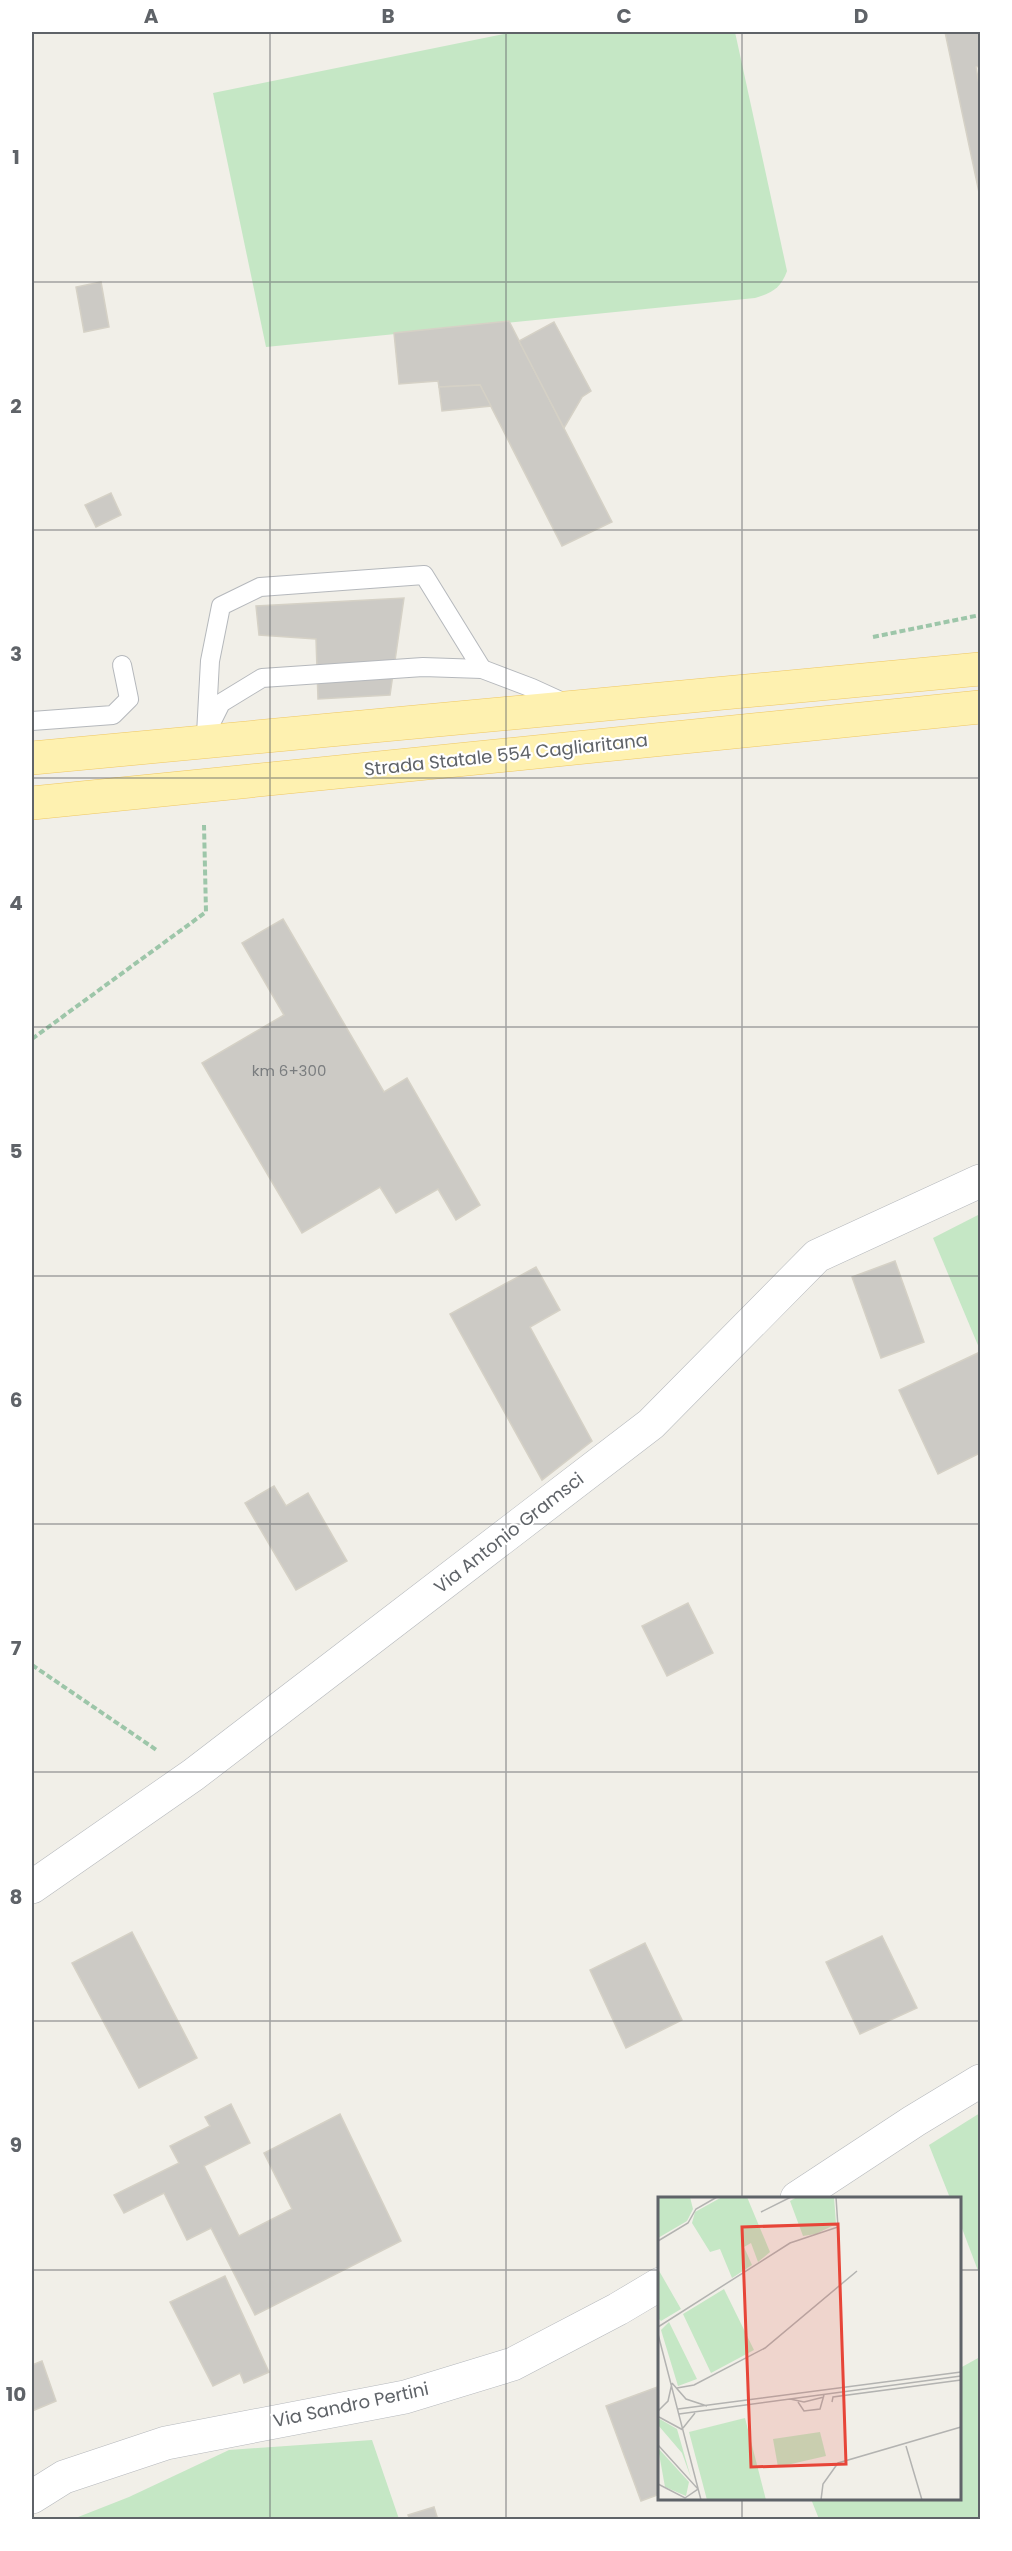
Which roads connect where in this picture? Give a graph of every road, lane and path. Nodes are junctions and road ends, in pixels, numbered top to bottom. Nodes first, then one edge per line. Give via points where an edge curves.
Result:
1 (122, 665) dead end
2 (482, 669) junction
3 (981, 669) edge
4 (574, 707) junction
5 (981, 707) edge
6 (32, 721) edge
7 (201, 738) junction
8 (32, 758) edge
9 (203, 786) junction
10 (32, 803) edge
11 (32, 1039) edge
12 (981, 1181) edge
13 (32, 1665) edge
14 (193, 1775) junction
15 (32, 1887) edge
16 (981, 2081) edge
17 (800, 2197) edge
18 (658, 2285) edge
19 (32, 2497) edge

1 - 6 lane via 129,699 113,715
2 - 4 lane
2 - 7 lane via 423,667 262,678 221,703
2 - 7 lane via 424,575 260,586 221,606
3 - 4 main road
4 - 7 main road
5 - 9 main road, Strada Statale 554 Cagliaritana
7 - 8 main road
9 - 10 main road, Strada Statale 554 Cagliaritana
9 - 11 path via 206,912
12 - 14 street, Via Antonio Gramsci via 817,1256 651,1424
13 - 14 path
14 - 15 street, Via Antonio Gramsci
16 - 17 street
18 - 19 street, Via Sandro Pertini via 513,2364 405,2397 166,2443 64,2477

